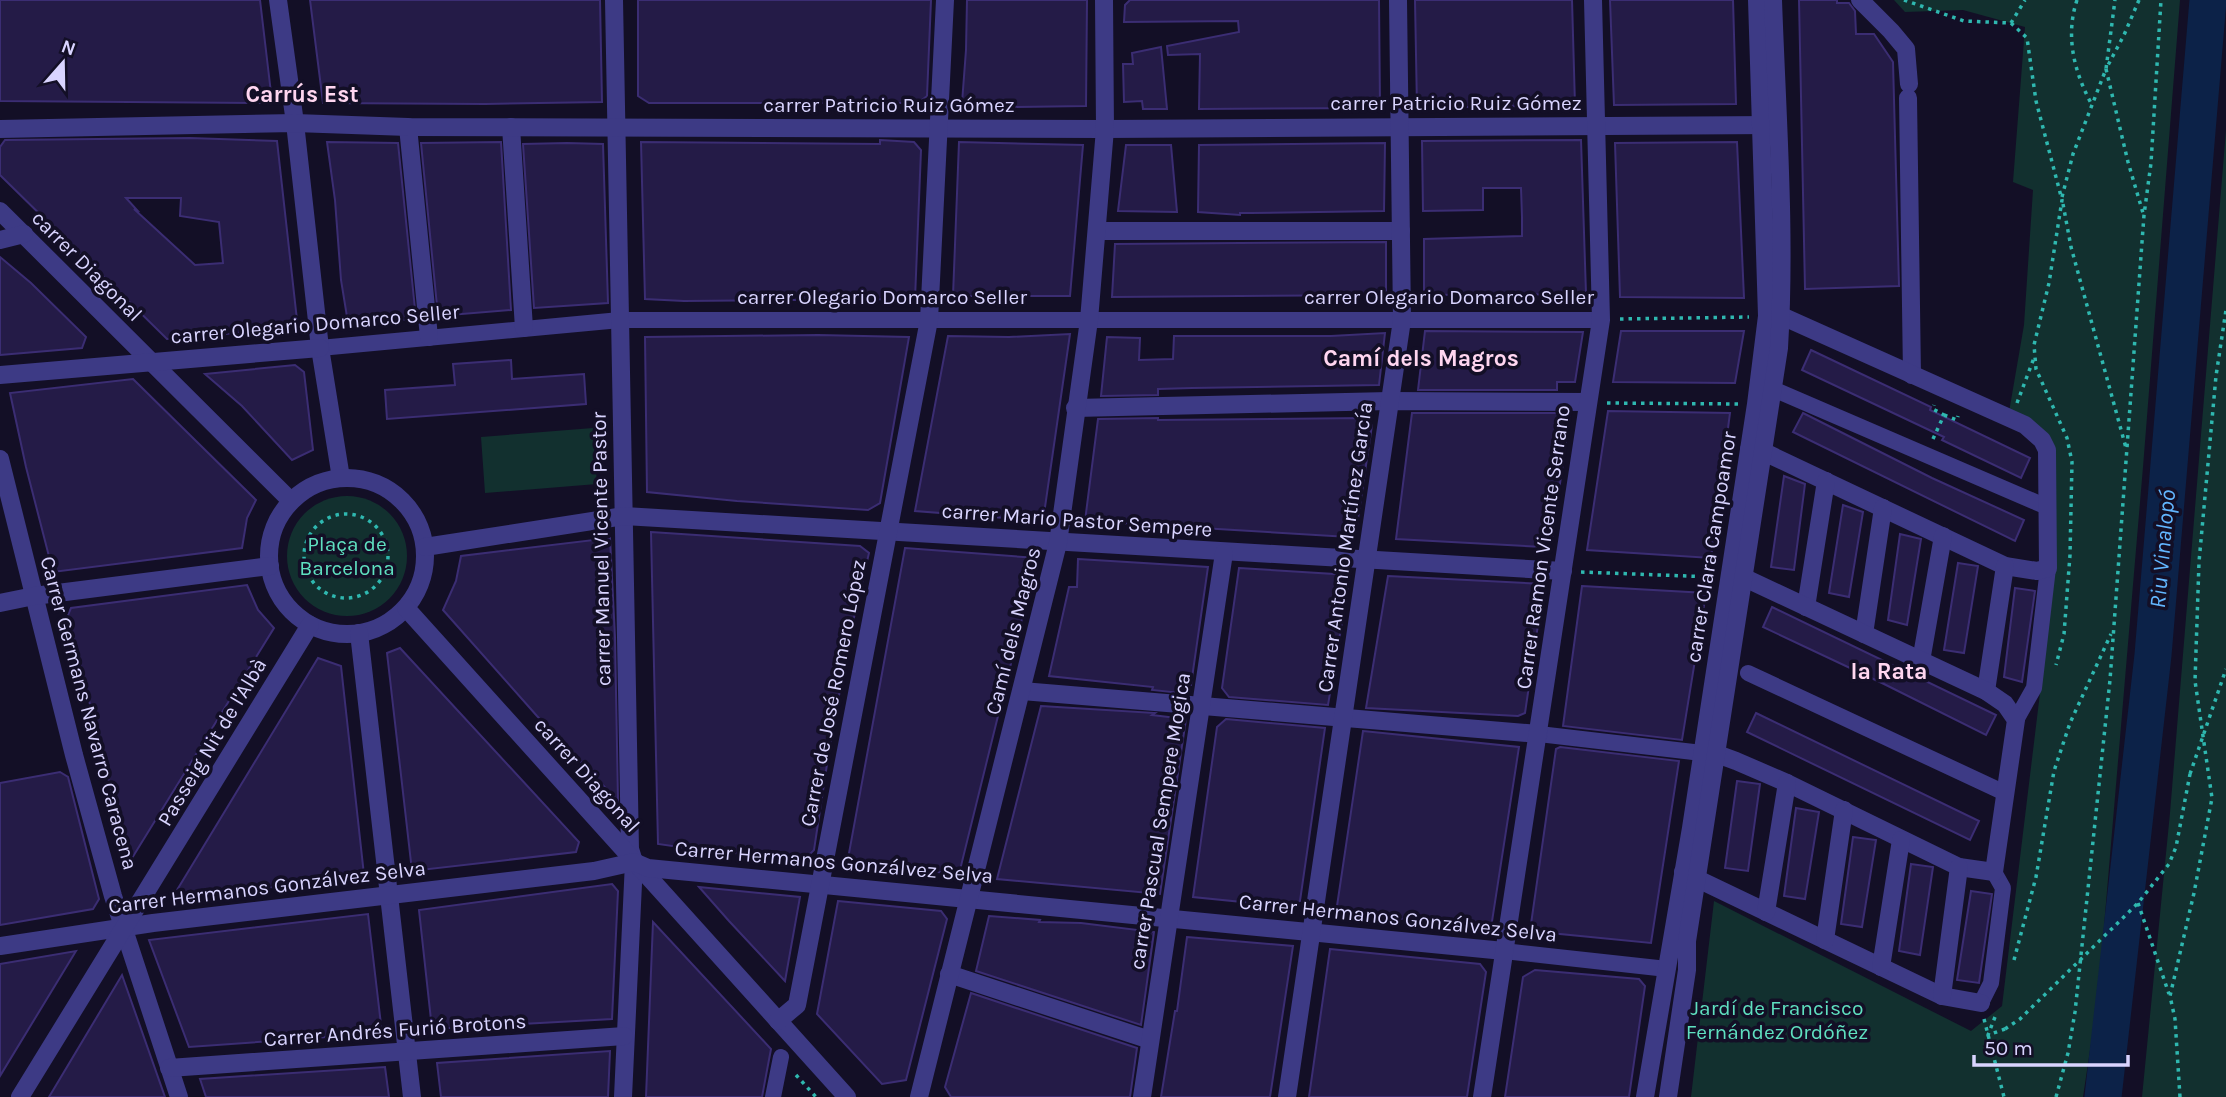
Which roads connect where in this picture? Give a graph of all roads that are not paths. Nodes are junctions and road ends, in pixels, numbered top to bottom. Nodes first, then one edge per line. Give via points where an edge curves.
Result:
1 (278, 0) edge
2 (614, 0) edge
3 (945, 0) edge
4 (1104, 0) edge
5 (1398, 0) edge
6 (1593, 0) edge
7 (1757, 0) edge
8 (1773, 0) edge
9 (1860, 0) edge
10 (295, 123) junction
11 (1399, 125) junction
12 (1769, 125) junction
13 (1596, 126) junction
14 (408, 127) junction
15 (511, 127) junction
16 (938, 127) junction
17 (615, 128) junction
18 (0, 129) edge
19 (1105, 129) junction
20 (0, 211) edge
21 (1097, 231) junction
22 (1401, 231) junction
23 (24, 234) junction
24 (0, 240) edge
25 (1772, 314) junction
26 (620, 320) junction
27 (929, 320) junction
28 (1089, 320) junction
29 (1402, 320) junction
30 (1601, 320) junction
31 (524, 328) junction
32 (429, 337) junction
33 (320, 348) junction
34 (151, 361) junction
35 (0, 375) edge
36 (1912, 375) junction
37 (1773, 389) junction
38 (1389, 401) junction
39 (1588, 402) junction
40 (1075, 408) junction
41 (1756, 450) junction
42 (0, 459) edge
43 (341, 478) junction
44 (1826, 481) junction
45 (291, 501) junction
46 (2048, 507) junction
47 (1883, 508) junction
48 (624, 516) junction
49 (887, 530) junction
50 (1943, 537) junction
51 (1058, 543) junction
52 (425, 547) junction
53 (1224, 553) junction
54 (1365, 560) junction
55 (270, 566) junction
56 (2006, 566) junction
57 (2048, 568) junction
58 (1563, 571) junction
59 (1734, 575) junction
60 (34, 596) junction
61 (0, 603) edge
62 (1806, 607) junction
63 (406, 608) junction
64 (310, 625) junction
65 (359, 633) junction
66 (1864, 634) junction
67 (1921, 661) junction
68 (1748, 673) dead end
69 (1022, 691) junction
70 (1986, 691) junction
71 (1201, 705) junction
72 (1343, 717) junction
73 (2016, 720) junction
74 (1539, 734) junction
75 (1710, 754) junction
76 (1787, 783) junction
77 (2006, 793) junction
78 (1844, 810) junction
79 (1901, 840) junction
80 (635, 862) junction
81 (1959, 867) junction
82 (1994, 872) junction
83 (1691, 876) junction
84 (820, 883) junction
85 (390, 895) junction
86 (969, 898) junction
87 (1766, 912) junction
88 (1169, 918) junction
89 (123, 928) junction
90 (1312, 931) junction
91 (1825, 940) junction
92 (0, 946) edge
93 (1504, 951) junction
94 (1881, 967) junction
95 (1667, 969) junction
96 (949, 974) junction
97 (1942, 996) junction
98 (1988, 1009) joint
99 (778, 1021) junction
100 (624, 1036) junction
101 (1150, 1040) junction
102 (408, 1052) junction
103 (781, 1057) road end
104 (169, 1068) junction
105 (20, 1097) edge
106 (179, 1097) edge
107 (412, 1097) edge
108 (623, 1097) edge
109 (773, 1097) edge
110 (847, 1097) edge
111 (919, 1097) edge
112 (1142, 1097) edge
113 (1287, 1097) edge
114 (1482, 1097) edge
115 (1645, 1097) edge
116 (1668, 1097) edge

1 - 10 street
2 - 17 street, carrer Manuel Vicente Pastor
3 - 16 street, Carrer de José Romero López
4 - 19 street, Camí dels Magros
5 - 11 street, Carrer Antonio Martínez García
6 - 13 street, Carrer Ramon Vicente Serrano
7 - 12 street, carrer Clara Campoamor
8 - 12 street, carrer Clara Campoamor
9 - 36 street via 1906,49
10 - 14 street, carrer Patricio Ruiz Gómez
10 - 18 street, carrer Patricio Ruiz Gómez
10 - 33 street
11 - 13 street, carrer Patricio Ruiz Gómez
11 - 19 street, carrer Patricio Ruiz Gómez
11 - 22 street, Carrer Antonio Martínez García
12 - 13 street, carrer Patricio Ruiz Gómez
12 - 25 street, carrer Clara Campoamor
13 - 30 street, Carrer Ramon Vicente Serrano
14 - 15 street, carrer Patricio Ruiz Gómez
14 - 32 street
15 - 17 street, carrer Patricio Ruiz Gómez
15 - 31 street
16 - 17 street, carrer Patricio Ruiz Gómez
16 - 19 street, carrer Patricio Ruiz Gómez
16 - 27 street, Carrer de José Romero López
17 - 26 street, carrer Manuel Vicente Pastor
19 - 21 street, Camí dels Magros
20 - 23 street, carrer Diagonal
21 - 22 street
21 - 28 street, Camí dels Magros
22 - 29 street, Carrer Antonio Martínez García
23 - 24 street
23 - 34 street, carrer Diagonal
25 - 36 street
25 - 37 street, carrer Clara Campoamor
25 - 41 street, carrer Clara Campoamor via 1756,404
26 - 27 street, carrer Olegario Domarco Seller
26 - 31 street, carrer Olegario Domarco Seller
26 - 48 street, carrer Manuel Vicente Pastor
27 - 28 street, carrer Olegario Domarco Seller
27 - 49 street, Carrer de José Romero López
28 - 29 street, carrer Olegario Domarco Seller
28 - 40 street, Camí dels Magros
29 - 30 street, carrer Olegario Domarco Seller
29 - 38 street, Carrer Antonio Martínez García
30 - 39 street, Carrer Ramon Vicente Serrano
31 - 32 street, carrer Olegario Domarco Seller
32 - 33 street, carrer Olegario Domarco Seller
33 - 34 street, carrer Olegario Domarco Seller
33 - 43 street
34 - 35 street, carrer Olegario Domarco Seller
34 - 45 street, carrer Diagonal
36 - 46 street via 2018,422 2042,440 2047,450
37 - 41 street, carrer Clara Campoamor
37 - 46 street
38 - 39 street
38 - 40 street
38 - 54 street, Carrer Antonio Martínez García
39 - 58 street, Carrer Ramon Vicente Serrano
40 - 51 street, Camí dels Magros
41 - 44 street
41 - 59 street, carrer Clara Campoamor
42 - 60 street, Carrer Germans Navarro Caracena
43 - 45 street via 318,483
43 - 52 street via 373,482 397,495 415,517
44 - 47 street
44 - 62 street
45 - 55 street via 272,534
46 - 57 street
47 - 50 street
47 - 66 street
48 - 49 street, carrer Mario Pastor Sempere
48 - 52 street, carrer Mario Pastor Sempere
48 - 80 street, carrer Manuel Vicente Pastor via 630,849
49 - 51 street, carrer Mario Pastor Sempere
49 - 84 street, Carrer de José Romero López
50 - 56 street
50 - 67 street
51 - 53 street, carrer Mario Pastor Sempere
51 - 69 street, Camí dels Magros
52 - 63 street via 420,584
53 - 54 street, carrer Mario Pastor Sempere
53 - 71 street, carrer Pascual Sempere Mogica
54 - 58 street, carrer Mario Pastor Sempere
54 - 72 street, Carrer Antonio Martínez García
55 - 60 street
55 - 64 street via 284,601
56 - 57 street via 2037,571
56 - 70 street
57 - 73 street via 2034,688
58 - 74 street, Carrer Ramon Vicente Serrano
59 - 62 street
59 - 75 street, carrer Clara Campoamor
60 - 61 street
60 - 89 street, Carrer Germans Navarro Caracena
62 - 66 street
63 - 65 street via 383,625
63 - 80 street, carrer Diagonal
64 - 65 street via 329,632
64 - 89 street, Passeig Nit de l'Albà
65 - 85 street
66 - 67 street
67 - 70 street
68 - 77 street
69 - 71 street
69 - 86 street, Camí dels Magros
70 - 73 street via 2005,704
71 - 72 street
71 - 88 street, carrer Pascual Sempere Mogica
72 - 74 street
72 - 90 street, Carrer Antonio Martínez García
73 - 77 street
74 - 75 street
74 - 93 street, Carrer Ramon Vicente Serrano
75 - 76 street
75 - 83 street, carrer Clara Campoamor
76 - 78 street
76 - 87 street
77 - 82 street
78 - 79 street
78 - 91 street
79 - 81 street
79 - 94 street
80 - 84 street, Carrer Hermanos Gonzálvez Selva via 648,868
80 - 85 street, Carrer Hermanos Gonzálvez Selva
80 - 99 street, carrer Diagonal
80 - 100 street, carrer Manuel Vicente Pastor
81 - 82 street
81 - 97 street
82 - 98 street via 2003,888
83 - 87 street
83 - 95 street, carrer Clara Campoamor
83 - 116 street, carrer Clara Campoamor via 1687,970
84 - 86 street, Carrer Hermanos Gonzálvez Selva
84 - 99 street, Carrer de José Romero López via 797,1005
85 - 89 street, Carrer Hermanos Gonzálvez Selva
85 - 102 street
86 - 88 street, Carrer Hermanos Gonzálvez Selva
86 - 96 street, Camí dels Magros
87 - 91 street
88 - 90 street, Carrer Hermanos Gonzálvez Selva
88 - 101 street, carrer Pascual Sempere Mogica
89 - 92 street, Carrer Hermanos Gonzálvez Selva
89 - 104 street, Carrer Germans Navarro Caracena
89 - 105 street, Passeig Nit de l'Albà
90 - 93 street, Carrer Hermanos Gonzálvez Selva
90 - 113 street, Carrer Antonio Martínez García
91 - 94 street
93 - 95 street, Carrer Hermanos Gonzálvez Selva
93 - 114 street, Carrer Ramon Vicente Serrano
94 - 97 street
95 - 115 street, carrer Clara Campoamor
96 - 101 street
96 - 111 street, Camí dels Magros
97 - 98 street
99 - 110 street, carrer Diagonal
100 - 102 street, Carrer Andrés Furió Brotons
100 - 108 street, carrer Manuel Vicente Pastor
101 - 112 street, carrer Pascual Sempere Mogica
102 - 104 street, Carrer Andrés Furió Brotons
102 - 107 street
103 - 109 street
104 - 106 street, Carrer Germans Navarro Caracena

